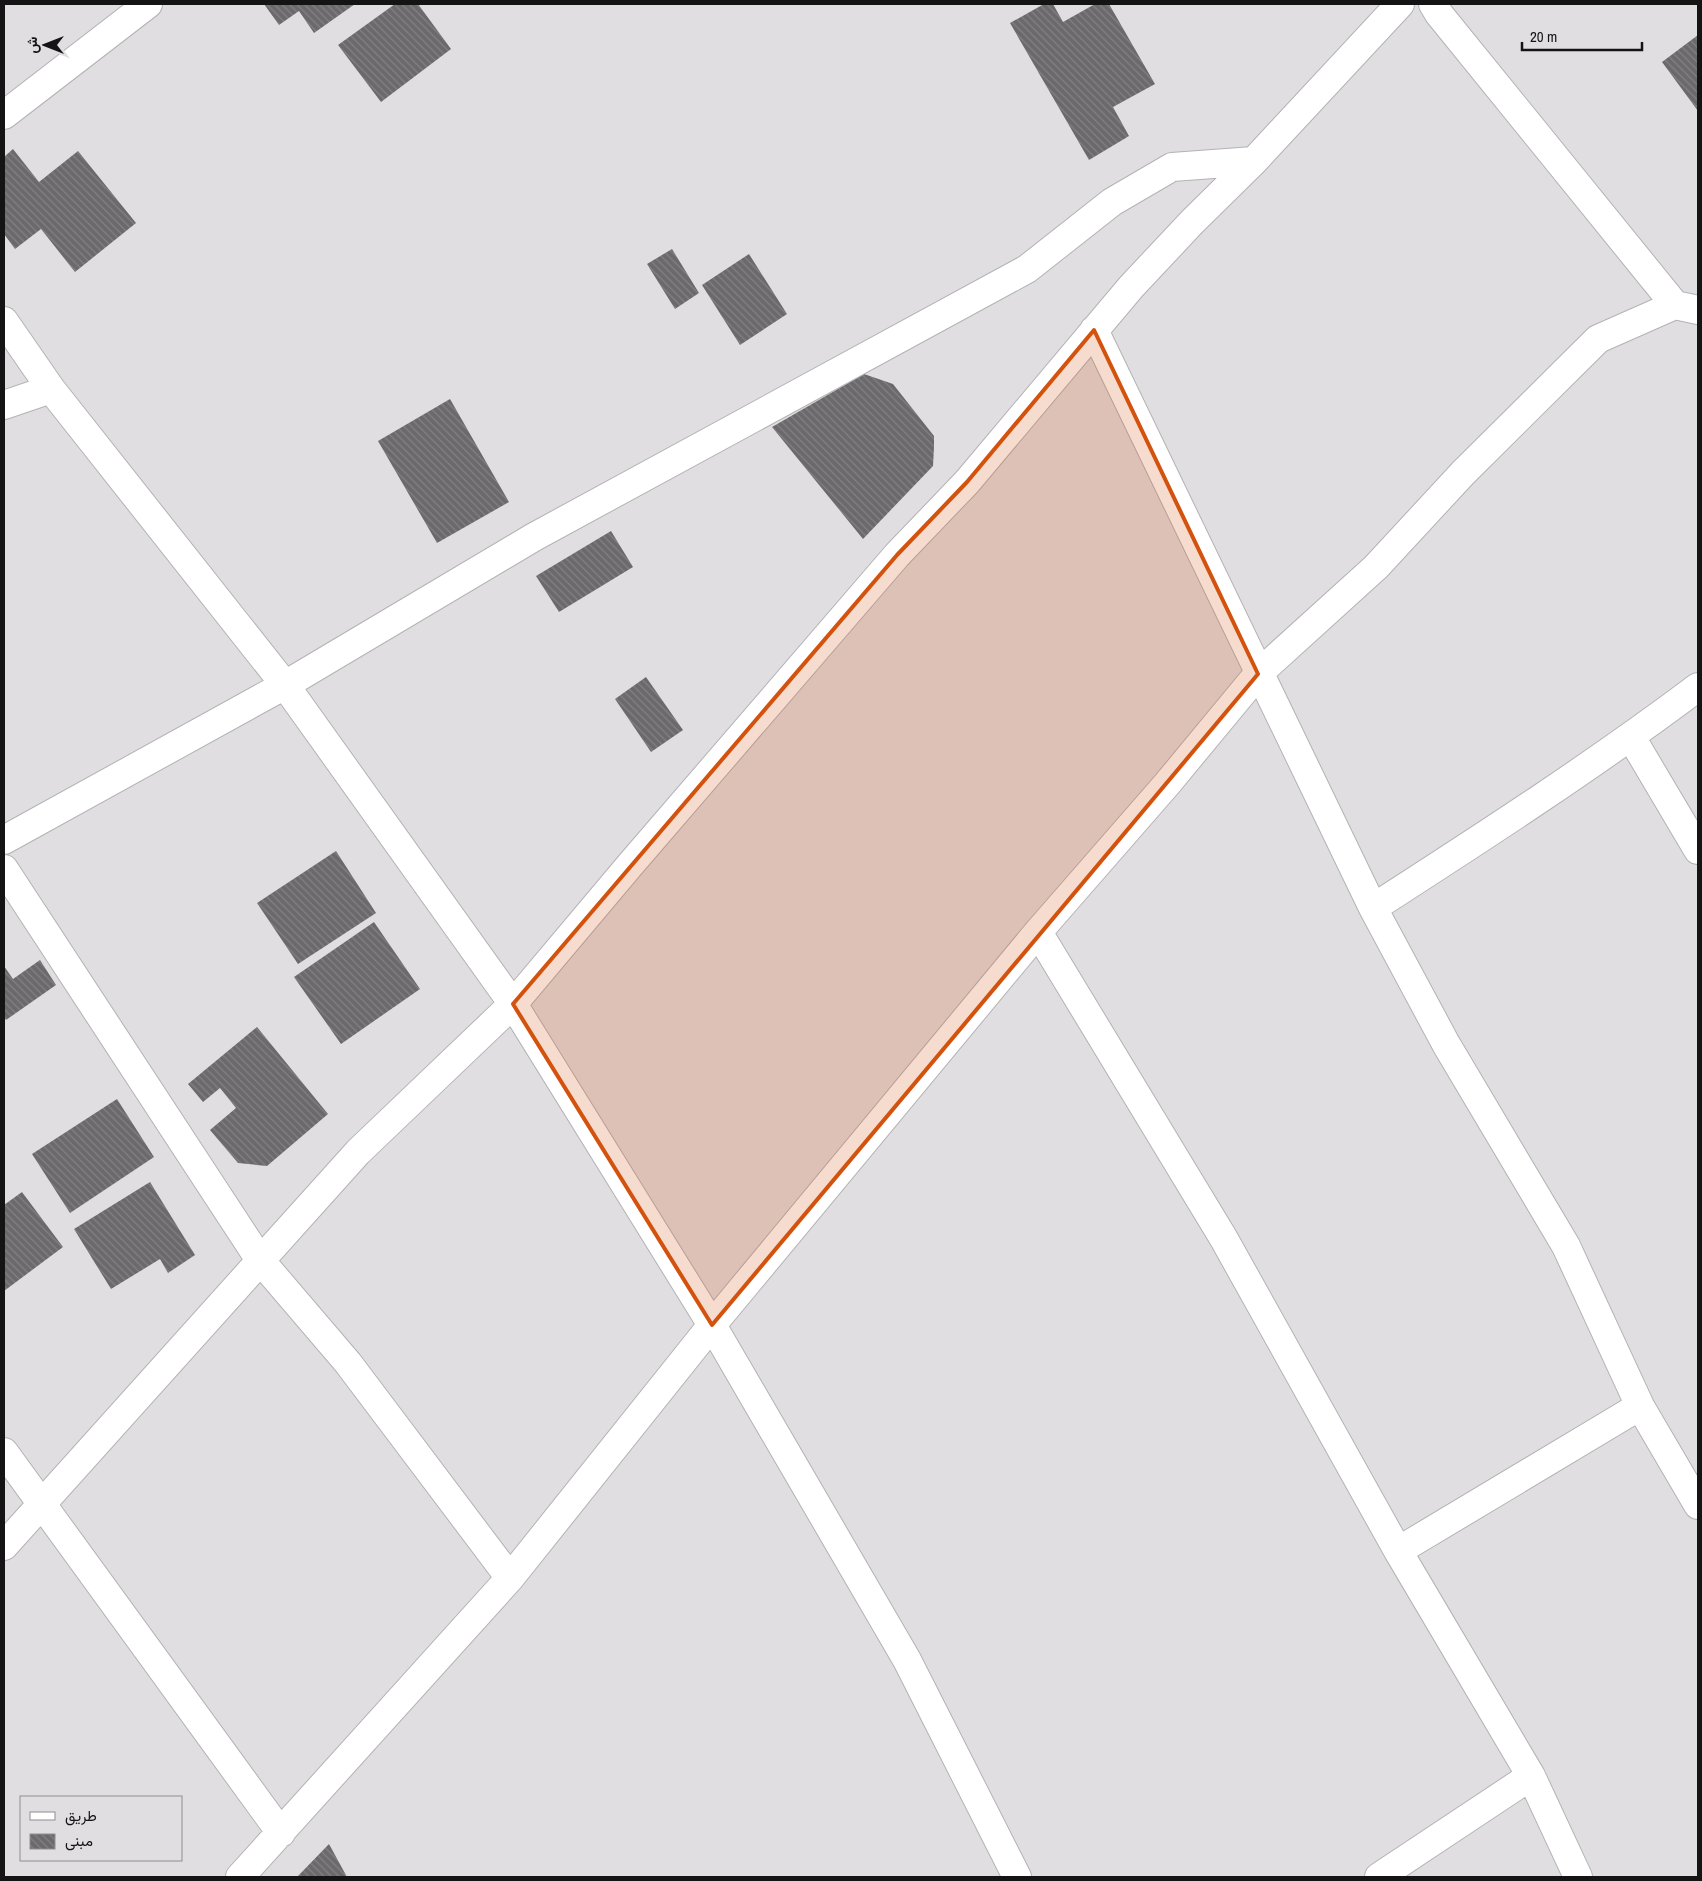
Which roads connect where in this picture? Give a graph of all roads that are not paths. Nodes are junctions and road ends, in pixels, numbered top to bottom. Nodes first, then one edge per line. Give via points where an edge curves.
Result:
1 (148, 4) edge
2 (1400, 4) edge
3 (1444, 7) edge
4 (4, 115) edge
5 (1254, 161) junction
6 (1687, 307) edge
7 (4, 321) edge
8 (1094, 330) junction
9 (51, 389) junction
10 (4, 405) edge
11 (1258, 674) junction
12 (285, 685) junction
13 (1698, 687) edge
14 (1631, 738) junction
15 (4, 840) edge
16 (1698, 850) edge
17 (4, 869) edge
18 (1373, 908) junction
19 (1038, 932) junction
20 (512, 1004) junction
21 (260, 1260) junction
22 (712, 1325) junction
23 (1640, 1406) junction
24 (4, 1452) edge
25 (42, 1504) junction
26 (1698, 1505) edge
27 (4, 1546) edge
28 (1398, 1551) junction
29 (510, 1578) junction
30 (1531, 1776) junction
31 (281, 1833) junction
32 (240, 1877) edge
33 (1017, 1877) edge
34 (1379, 1877) edge
35 (1578, 1877) edge

1 - 4 street
2 - 5 street
3 - 6 street
5 - 8 street via 1178,237
5 - 12 street via 1172,167 1112,202 1027,269 534,537
6 - 11 street via 1598,339 1470,466 1376,567
7 - 9 street
8 - 11 street
8 - 20 street via 967,482 891,562
9 - 10 street
9 - 12 street
11 - 18 street
11 - 19 street
12 - 15 street
12 - 20 street
13 - 14 street
14 - 16 street
14 - 18 street
17 - 21 street
18 - 23 street via 1446,1044 1566,1246
19 - 22 street
19 - 28 street via 1224,1239
20 - 21 street via 358,1152
20 - 22 street
21 - 25 street
21 - 29 street via 348,1363
22 - 29 street
22 - 33 street via 907,1660
23 - 26 street
23 - 28 street
24 - 25 street
25 - 27 street
25 - 31 street
28 - 30 street
29 - 31 street
30 - 34 street
30 - 35 street
31 - 32 street

